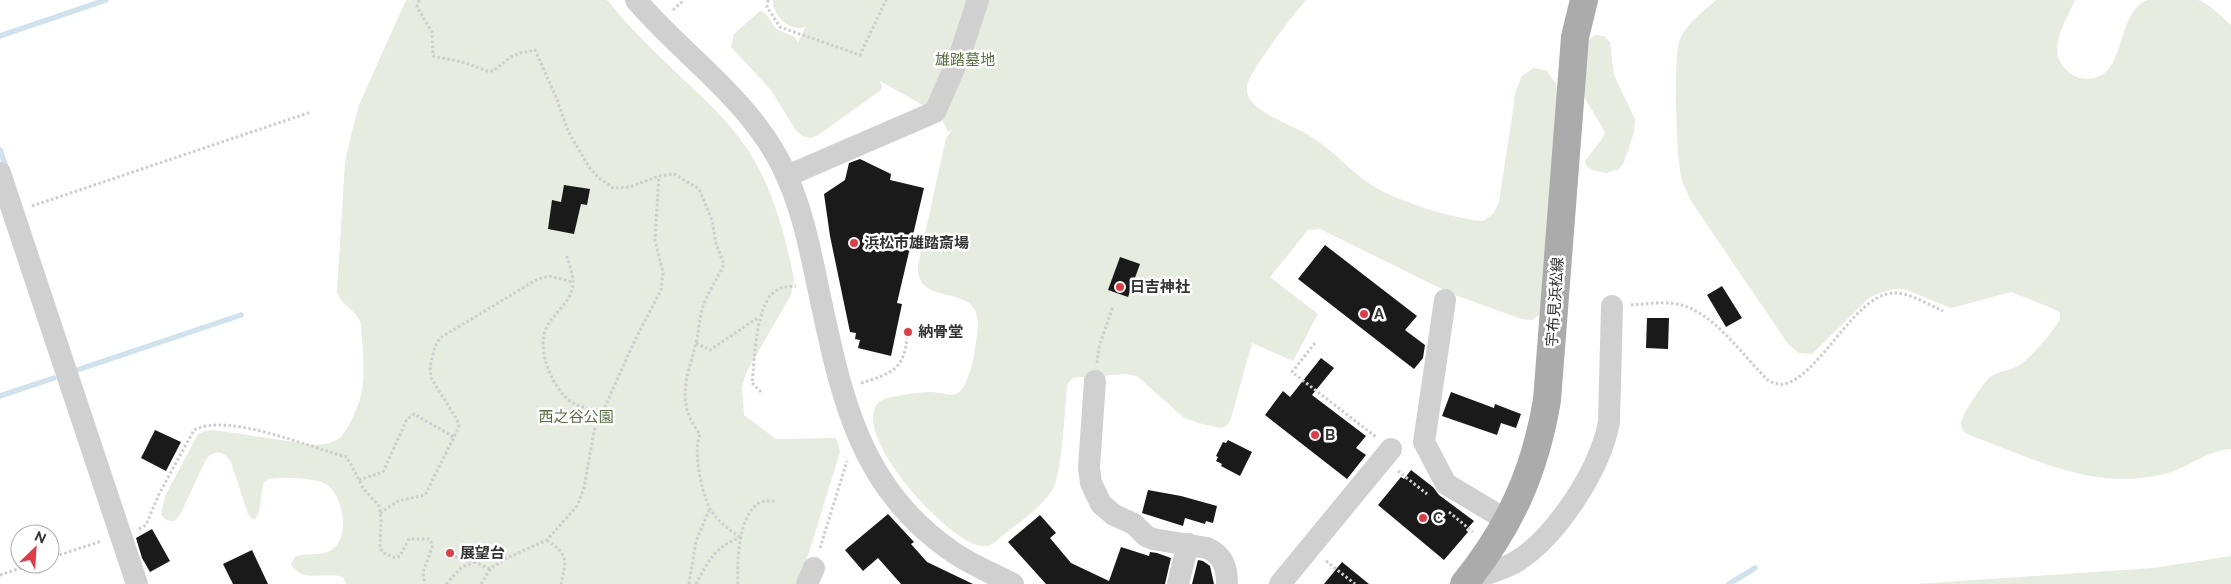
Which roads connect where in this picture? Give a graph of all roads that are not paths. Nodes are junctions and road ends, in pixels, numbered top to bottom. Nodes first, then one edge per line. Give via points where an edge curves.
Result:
1 (636, 0) edge
2 (978, 0) edge
3 (1584, 0) edge
4 (0, 174) edge
5 (787, 176) junction
6 (1445, 300) dead end
7 (1612, 306) road end
8 (1094, 381) dead end
9 (1391, 448) road end
10 (1508, 521) junction
11 (1188, 544) junction
12 (1465, 582) edge
13 (137, 584) edge
14 (1013, 584) edge
15 (1178, 584) edge
16 (1227, 584) edge
17 (1280, 584) edge

1 - 5 street via 739,102 769,142
2 - 5 street via 960,55 935,112
3 - 10 main road, 宇布見浜松線 via 1575,37 1547,400 1529,475
4 - 13 street
5 - 14 street via 808,236 835,369 855,430 868,457 895,499 931,536 951,551
6 - 10 street via 1424,442 1446,484
7 - 12 street via 1609,422 1604,446 1594,468 1553,528 1529,552 1500,570
8 - 11 street via 1088,468 1101,504 1114,516 1134,524 1146,536
9 - 17 street
10 - 12 main road, 宇布見浜松線
11 - 15 street
11 - 16 street via 1207,548 1223,559

